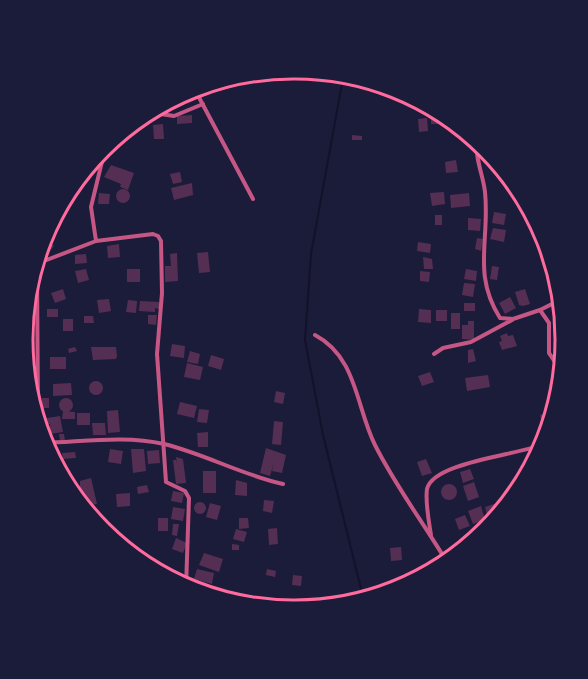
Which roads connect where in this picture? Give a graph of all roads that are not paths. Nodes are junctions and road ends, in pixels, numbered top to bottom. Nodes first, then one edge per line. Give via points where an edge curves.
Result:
1 (199, 96) edge
2 (203, 104) junction
3 (162, 114) edge
4 (476, 152) edge
5 (102, 163) edge
6 (253, 199) dead end
7 (96, 242) junction
8 (46, 260) edge
9 (37, 294) edge
10 (553, 304) edge
11 (540, 310) junction
12 (513, 319) junction
13 (315, 335) dead end
14 (434, 354) dead end
15 (554, 360) edge
16 (37, 381) joint
17 (37, 385) edge
18 (55, 443) edge
19 (163, 444) junction
20 (531, 448) edge
21 (283, 484) dead end
22 (432, 538) junction
23 (442, 555) edge
24 (186, 577) edge

1 - 2 street
2 - 3 street via 174,116
2 - 6 street
4 - 12 street via 486,219 484,279 489,300 500,318
5 - 7 street via 91,207
7 - 8 street
7 - 19 street via 153,234 161,241 157,354
9 - 16 street
10 - 11 street
11 - 12 street
11 - 15 street via 549,323 549,353
12 - 14 street via 471,342
13 - 22 street via 331,343 347,369 374,442
16 - 17 street
18 - 19 street
19 - 21 street via 252,477
19 - 24 street via 166,482 189,498
20 - 22 street via 453,467 433,477 427,490
22 - 23 street

